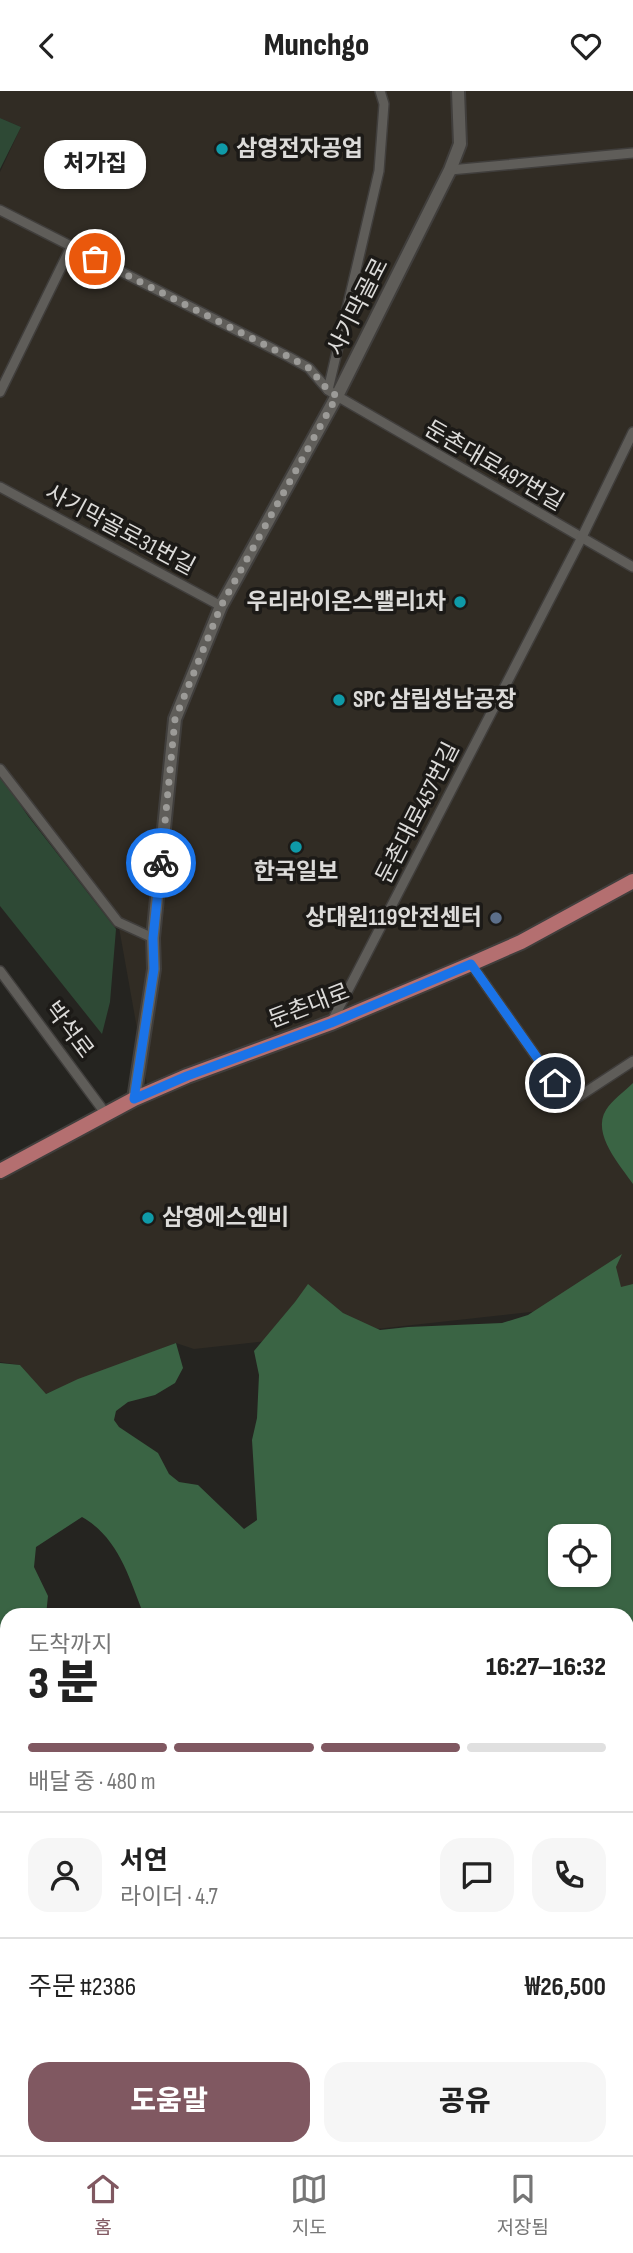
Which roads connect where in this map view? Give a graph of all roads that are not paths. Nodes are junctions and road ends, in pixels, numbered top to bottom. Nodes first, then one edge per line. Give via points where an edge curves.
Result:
1 (380, 91) edge
2 (458, 91) edge
3 (633, 153) edge
4 (450, 170) junction
5 (0, 210) edge
6 (71, 247) junction
7 (0, 393) edge
8 (332, 393) junction
9 (633, 432) edge
10 (0, 487) edge
11 (581, 539) junction
12 (633, 567) edge
13 (221, 606) junction
14 (0, 769) edge
15 (633, 881) edge
16 (153, 938) junction
17 (471, 964) junction
18 (0, 971) edge
19 (331, 1023) junction
20 (633, 1061) edge
21 (134, 1099) junction
22 (106, 1114) junction
23 (0, 1171) edge

1 - 8 street via 384,104 379,171
2 - 4 street, 사기막골로 via 460,144
3 - 4 street
4 - 8 street, 사기막골로
5 - 6 street, 둔촌대로497번길
6 - 7 street
6 - 8 street, 둔촌대로497번길 via 309,368
8 - 11 street, 둔촌대로497번길
8 - 13 street, 사기막골로
9 - 11 street, 둔촌대로457번길
10 - 13 street, 사기막골로31번길
11 - 12 street, 둔촌대로497번길
11 - 19 street, 둔촌대로457번길
13 - 16 street, 사기막골로 via 175,719
14 - 16 street via 118,922
15 - 17 main road, 둔촌대로
16 - 21 street, 사기막골로 via 154,969
17 - 19 main road, 둔촌대로
17 - 20 street via 569,1103
18 - 22 street, 박석로
19 - 21 main road, 둔촌대로
21 - 22 main road, 둔촌대로
22 - 23 main road, 둔촌대로

